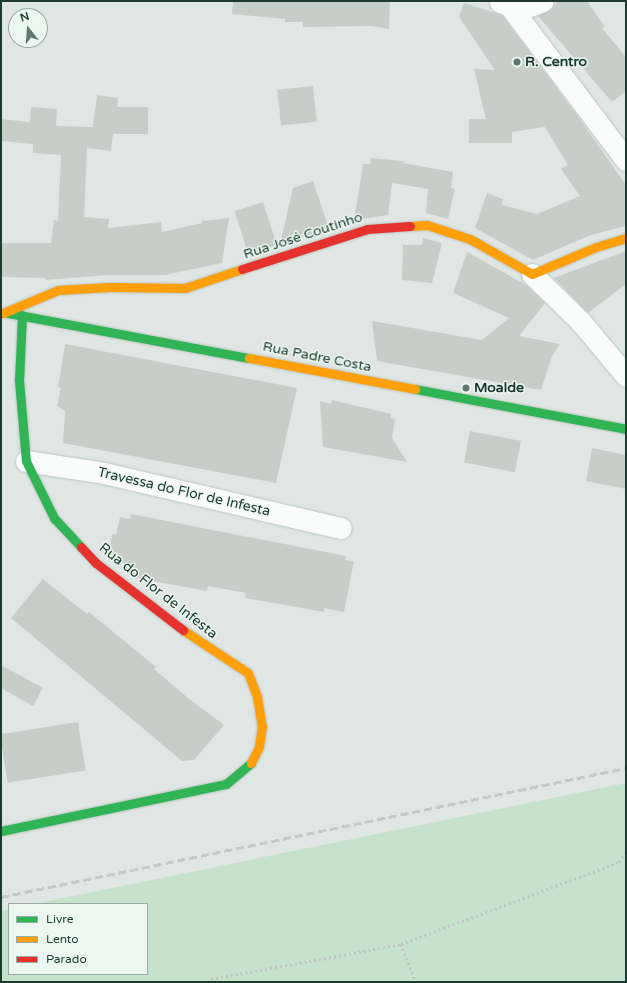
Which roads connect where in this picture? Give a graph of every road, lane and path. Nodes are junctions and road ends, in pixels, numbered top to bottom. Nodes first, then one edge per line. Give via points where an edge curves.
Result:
1 (543, 1) edge
2 (503, 2) edge
3 (626, 160) edge
4 (626, 238) edge
5 (532, 274) junction
6 (2, 313) edge
7 (22, 315) junction
8 (626, 376) edge
9 (626, 429) edge
10 (26, 461) junction
11 (341, 528) dead end
12 (1, 831) edge
13 (626, 851) edge
14 (401, 944) junction
15 (211, 979) dead end
16 (416, 982) edge

1 - 2 street via 522,9
2 - 3 street
4 - 5 street via 596,247
5 - 6 street, Rua José Coutinho via 470,240 427,225 368,229 185,288 110,287 58,290
5 - 8 street via 581,322
6 - 7 street, Rua Padre Costa
7 - 9 street, Rua Padre Costa
7 - 10 street, Rua do Flor de Infesta via 19,380
10 - 11 street, Travessa do Flor de Infesta via 104,473
10 - 12 street, Rua do Flor de Infesta via 54,518 96,563 196,640 248,673 257,696 262,727 259,747 253,762 226,784
13 - 14 path via 619,862
14 - 15 path
14 - 16 path

